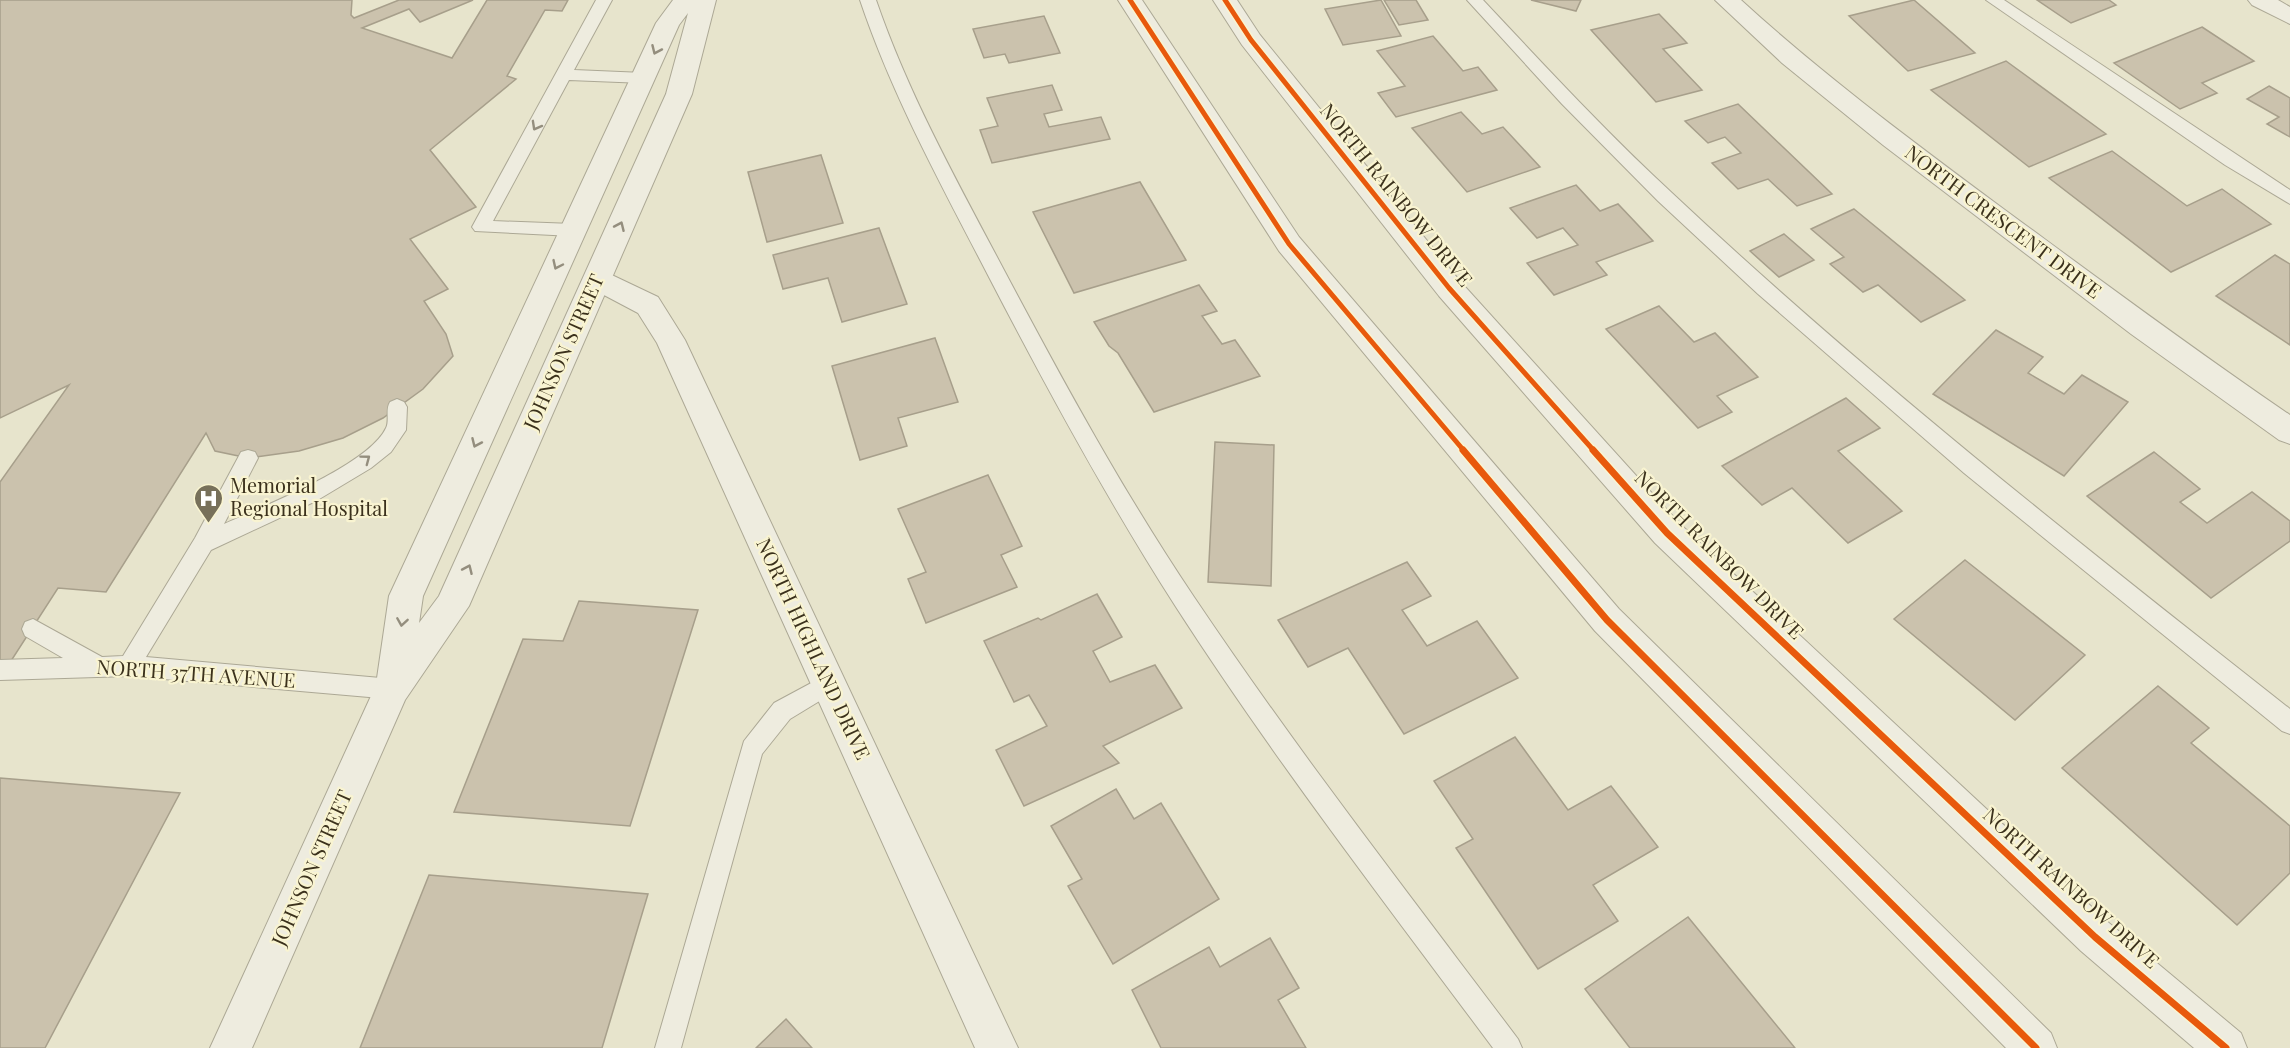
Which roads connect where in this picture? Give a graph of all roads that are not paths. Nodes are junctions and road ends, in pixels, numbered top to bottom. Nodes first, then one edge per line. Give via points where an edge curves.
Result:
1 (604, 0) edge
2 (686, 0) edge
3 (704, 0) edge
4 (868, 0) edge
5 (1130, 0) edge
6 (1225, 0) edge
7 (1475, 0) edge
8 (1727, 0) edge
9 (1994, 0) edge
10 (2260, 0) edge
11 (2290, 17) edge
12 (564, 75) junction
13 (644, 78) junction
14 (2290, 198) edge
15 (573, 231) junction
16 (597, 279) junction
17 (397, 407) dead end
18 (2290, 431) edge
19 (248, 458) dead end
20 (203, 544) junction
21 (33, 629) dead end
22 (129, 666) junction
23 (99, 667) junction
24 (0, 670) edge
25 (828, 684) junction
26 (392, 689) junction
27 (2290, 723) edge
28 (231, 1048) edge
29 (669, 1048) edge
30 (997, 1048) edge
31 (1509, 1048) edge
32 (2036, 1048) edge
33 (2226, 1048) edge

1 - 12 lane
2 -> 13 street, JOHNSON STREET via 668,23
16 -> 3 street, JOHNSON STREET via 679,94
4 - 31 lane via 880,39 947,180 1049,374 1185,601 1322,796
5 - 32 street via 1289,244 1607,620
6 - 33 street, NORTH RAINBOW DRIVE via 1251,40 1449,288 1667,533 2095,937
7 - 27 lane via 1622,158 1749,278 1939,440
8 - 18 street, NORTH CRESCENT DRIVE via 1774,45 1934,171 2187,361
9 - 14 lane
10 - 11 street
12 - 13 lane
12 -> 15 lane via 481,227
13 - 15 street, JOHNSON STREET
15 -> 26 street, JOHNSON STREET via 406,596
16 - 25 street, NORTH HIGHLAND DRIVE via 648,305 670,340
26 -> 16 street, JOHNSON STREET via 452,606
20 -> 17 lane via 338,479 389,441 397,428
19 - 20 lane
20 - 22 lane
21 - 23 lane
22 - 23 lane, NORTH 37TH AVENUE
22 - 26 lane, NORTH 37TH AVENUE
23 - 24 lane, NORTH 37TH AVENUE
25 - 29 lane via 782,711 752,749
25 - 30 street, NORTH HIGHLAND DRIVE
26 - 28 street, JOHNSON STREET

